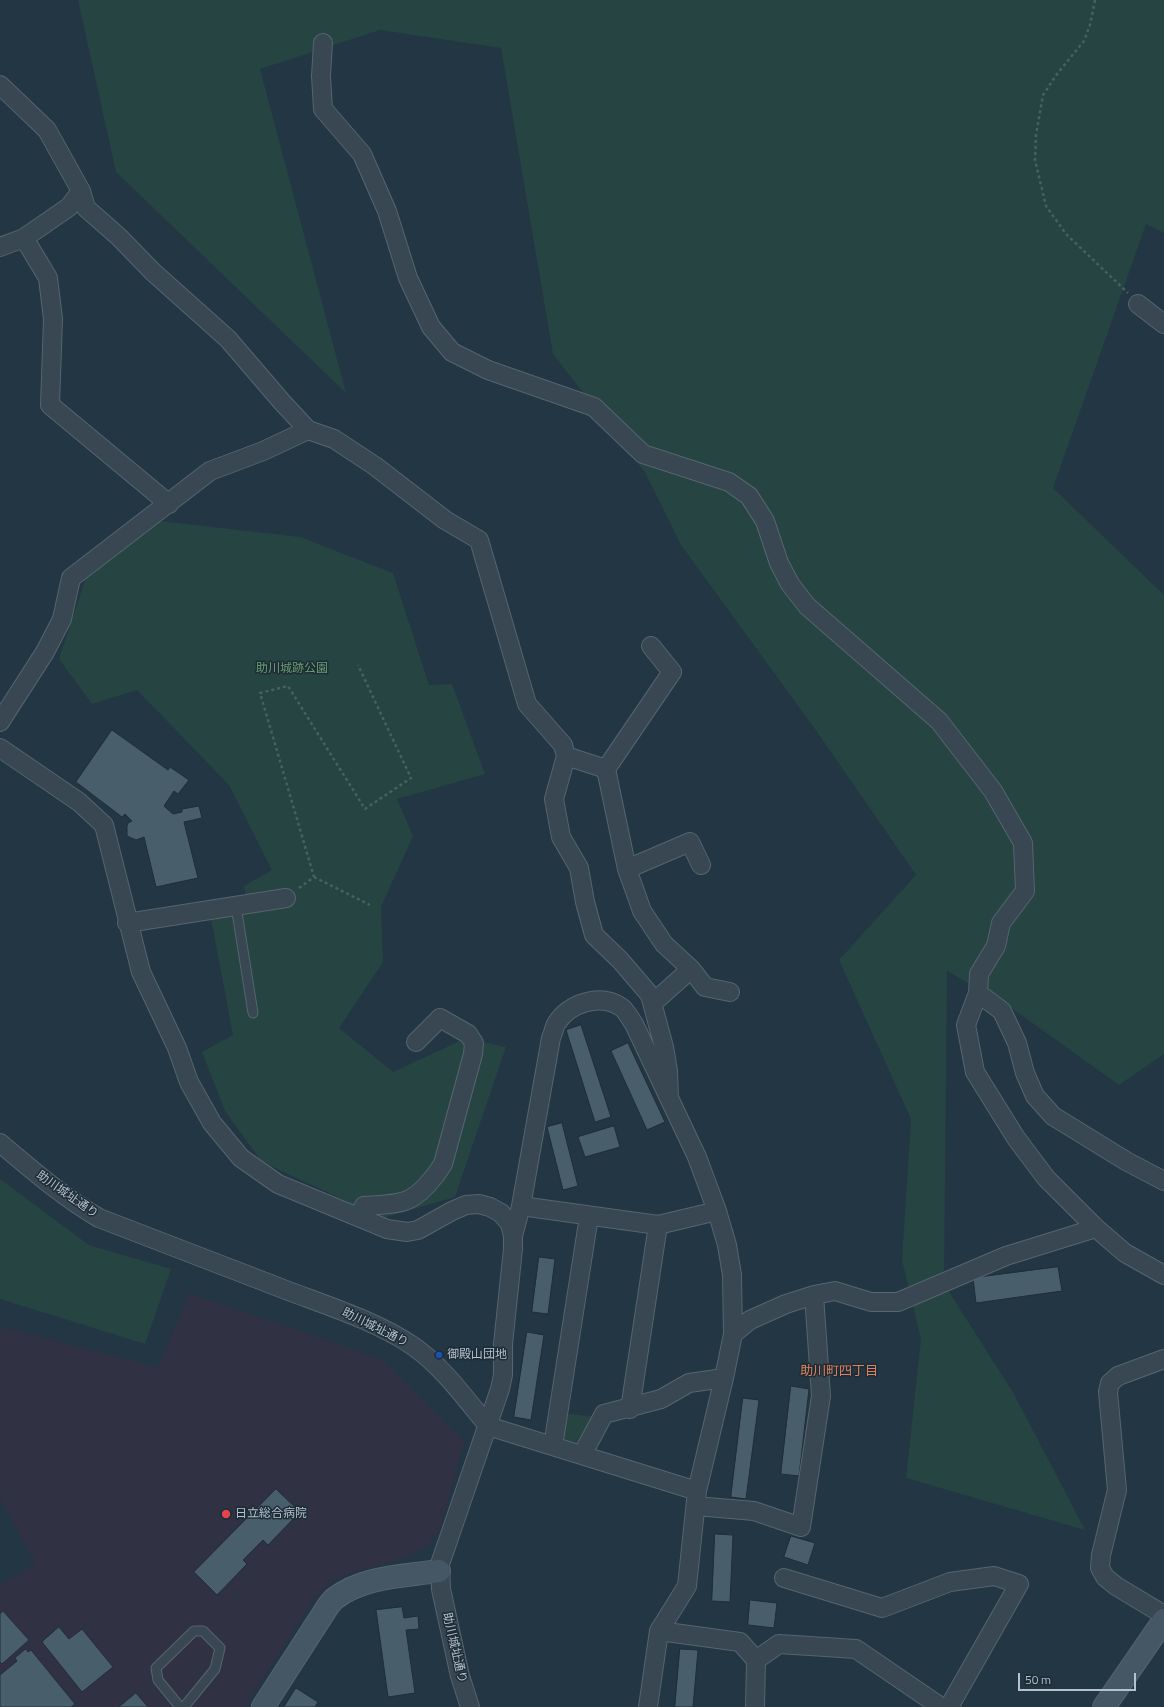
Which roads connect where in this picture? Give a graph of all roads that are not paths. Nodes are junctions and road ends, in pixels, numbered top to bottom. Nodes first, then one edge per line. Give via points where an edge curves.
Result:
1 (323, 43) dead end
2 (0, 85) edge
3 (81, 191) junction
4 (24, 238) junction
5 (0, 247) edge
6 (1138, 304) road end
7 (1164, 324) edge
8 (308, 430) junction
9 (169, 504) junction
10 (652, 646) dead end
11 (0, 722) edge
12 (0, 748) edge
13 (566, 756) junction
14 (606, 769) junction
15 (701, 865) dead end
16 (627, 869) junction
17 (286, 898) road end
18 (236, 906) junction
19 (127, 923) junction
20 (691, 969) junction
21 (730, 992) dead end
22 (978, 993) junction
23 (652, 1003) junction
24 (253, 1012) dead end
25 (416, 1042) dead end
26 (669, 1098) junction
27 (0, 1143) edge
28 (1164, 1181) edge
29 (521, 1206) junction
30 (717, 1210) junction
31 (589, 1216) junction
32 (358, 1217) junction
33 (658, 1225) junction
34 (1096, 1228) junction
35 (513, 1236) junction
36 (1164, 1275) edge
37 (814, 1295) junction
38 (733, 1334) junction
39 (1164, 1359) edge
40 (724, 1378) junction
41 (630, 1408) junction
42 (488, 1426) junction
43 (553, 1446) junction
44 (582, 1455) junction
45 (696, 1498) junction
46 (439, 1571) junction
47 (784, 1578) dead end
48 (1164, 1615) edge
49 (1164, 1620) edge
50 (659, 1630) junction
51 (756, 1660) junction
52 (180, 1707) edge
53 (184, 1707) edge
54 (263, 1707) edge
55 (470, 1707) edge
56 (648, 1707) edge
57 (754, 1707) edge
58 (941, 1707) edge
59 (949, 1707) edge
60 (1104, 1707) edge

1 - 22 street via 321,76 324,109 362,154 387,212 408,278 431,327 452,352 488,370 594,407 643,454 728,482 749,496 765,521 779,563 790,584 807,606 886,672 892,681 939,721 993,791 1023,844 1025,891 1001,923 996,946 979,974
2 - 3 street via 46,130
3 - 4 street via 69,207
3 - 8 street via 86,208 228,339
4 - 5 street
4 - 9 street via 48,278 53,319 50,405
6 - 7 street
8 - 9 street via 263,451 210,471
8 - 13 street via 334,439 375,466 445,520 479,540 527,704 563,745
9 - 11 street via 71,578 62,619 45,652
10 - 14 street via 672,672
12 - 19 street via 79,802 104,825
13 - 14 street
13 - 23 street via 554,799 561,837 579,868 594,935 650,995
14 - 16 street
15 - 16 street via 690,842
16 - 20 street via 642,911 664,944
17 - 18 street
18 - 19 street
18 - 24 lane
19 - 32 street via 141,972 177,1048 189,1082 212,1123 240,1158 278,1184
20 - 21 street via 705,987
20 - 23 street
22 - 28 street via 1002,1011 1018,1042 1025,1073 1035,1096 1053,1116
22 - 34 street via 966,1025 975,1072 1016,1138 1046,1178
23 - 26 street via 664,1047
25 - 32 street via 440,1018 468,1034 474,1044 443,1164 436,1176 413,1197 404,1202 364,1206
26 - 29 street via 634,1024 622,1008 609,1002 594,1001 579,1004 566,1012 556,1024 551,1038
26 - 30 street via 698,1158
27 - 42 street, 助川城址通り via 47,1183 99,1218 303,1296 397,1336 444,1373
29 - 31 street
29 - 35 street
30 - 33 street
30 - 38 street via 732,1275
31 - 33 street
31 - 43 street
32 - 35 street via 387,1228 407,1232 418,1230 466,1205 479,1204 501,1213 510,1224
33 - 41 street
34 - 36 street via 1125,1253
34 - 37 street via 1006,1256 898,1302 871,1302 835,1292
35 - 42 street via 503,1344 503,1376
37 - 38 street via 750,1320
37 - 45 street via 821,1396 801,1527 754,1511
38 - 40 street
39 - 48 street via 1118,1376 1110,1383 1108,1392 1117,1490 1101,1554 1100,1568 1105,1577 1116,1586
40 - 41 street via 689,1383 661,1399
40 - 45 street
41 - 44 street via 604,1414
42 - 43 street
42 - 46 street, 助川城址通り via 442,1555
43 - 44 street
44 - 45 street
45 - 50 street via 687,1586
46 - 54 street via 362,1584 333,1600
46 - 55 street, 助川城址通り via 458,1669
47 - 59 street via 882,1608 950,1582 994,1576 1019,1584
49 - 60 street
50 - 51 street via 740,1642
50 - 56 street
51 - 57 street
51 - 58 street via 779,1644 856,1649
52 - 53 lane via 158,1680 156,1668 194,1631 203,1631 220,1648 215,1669

